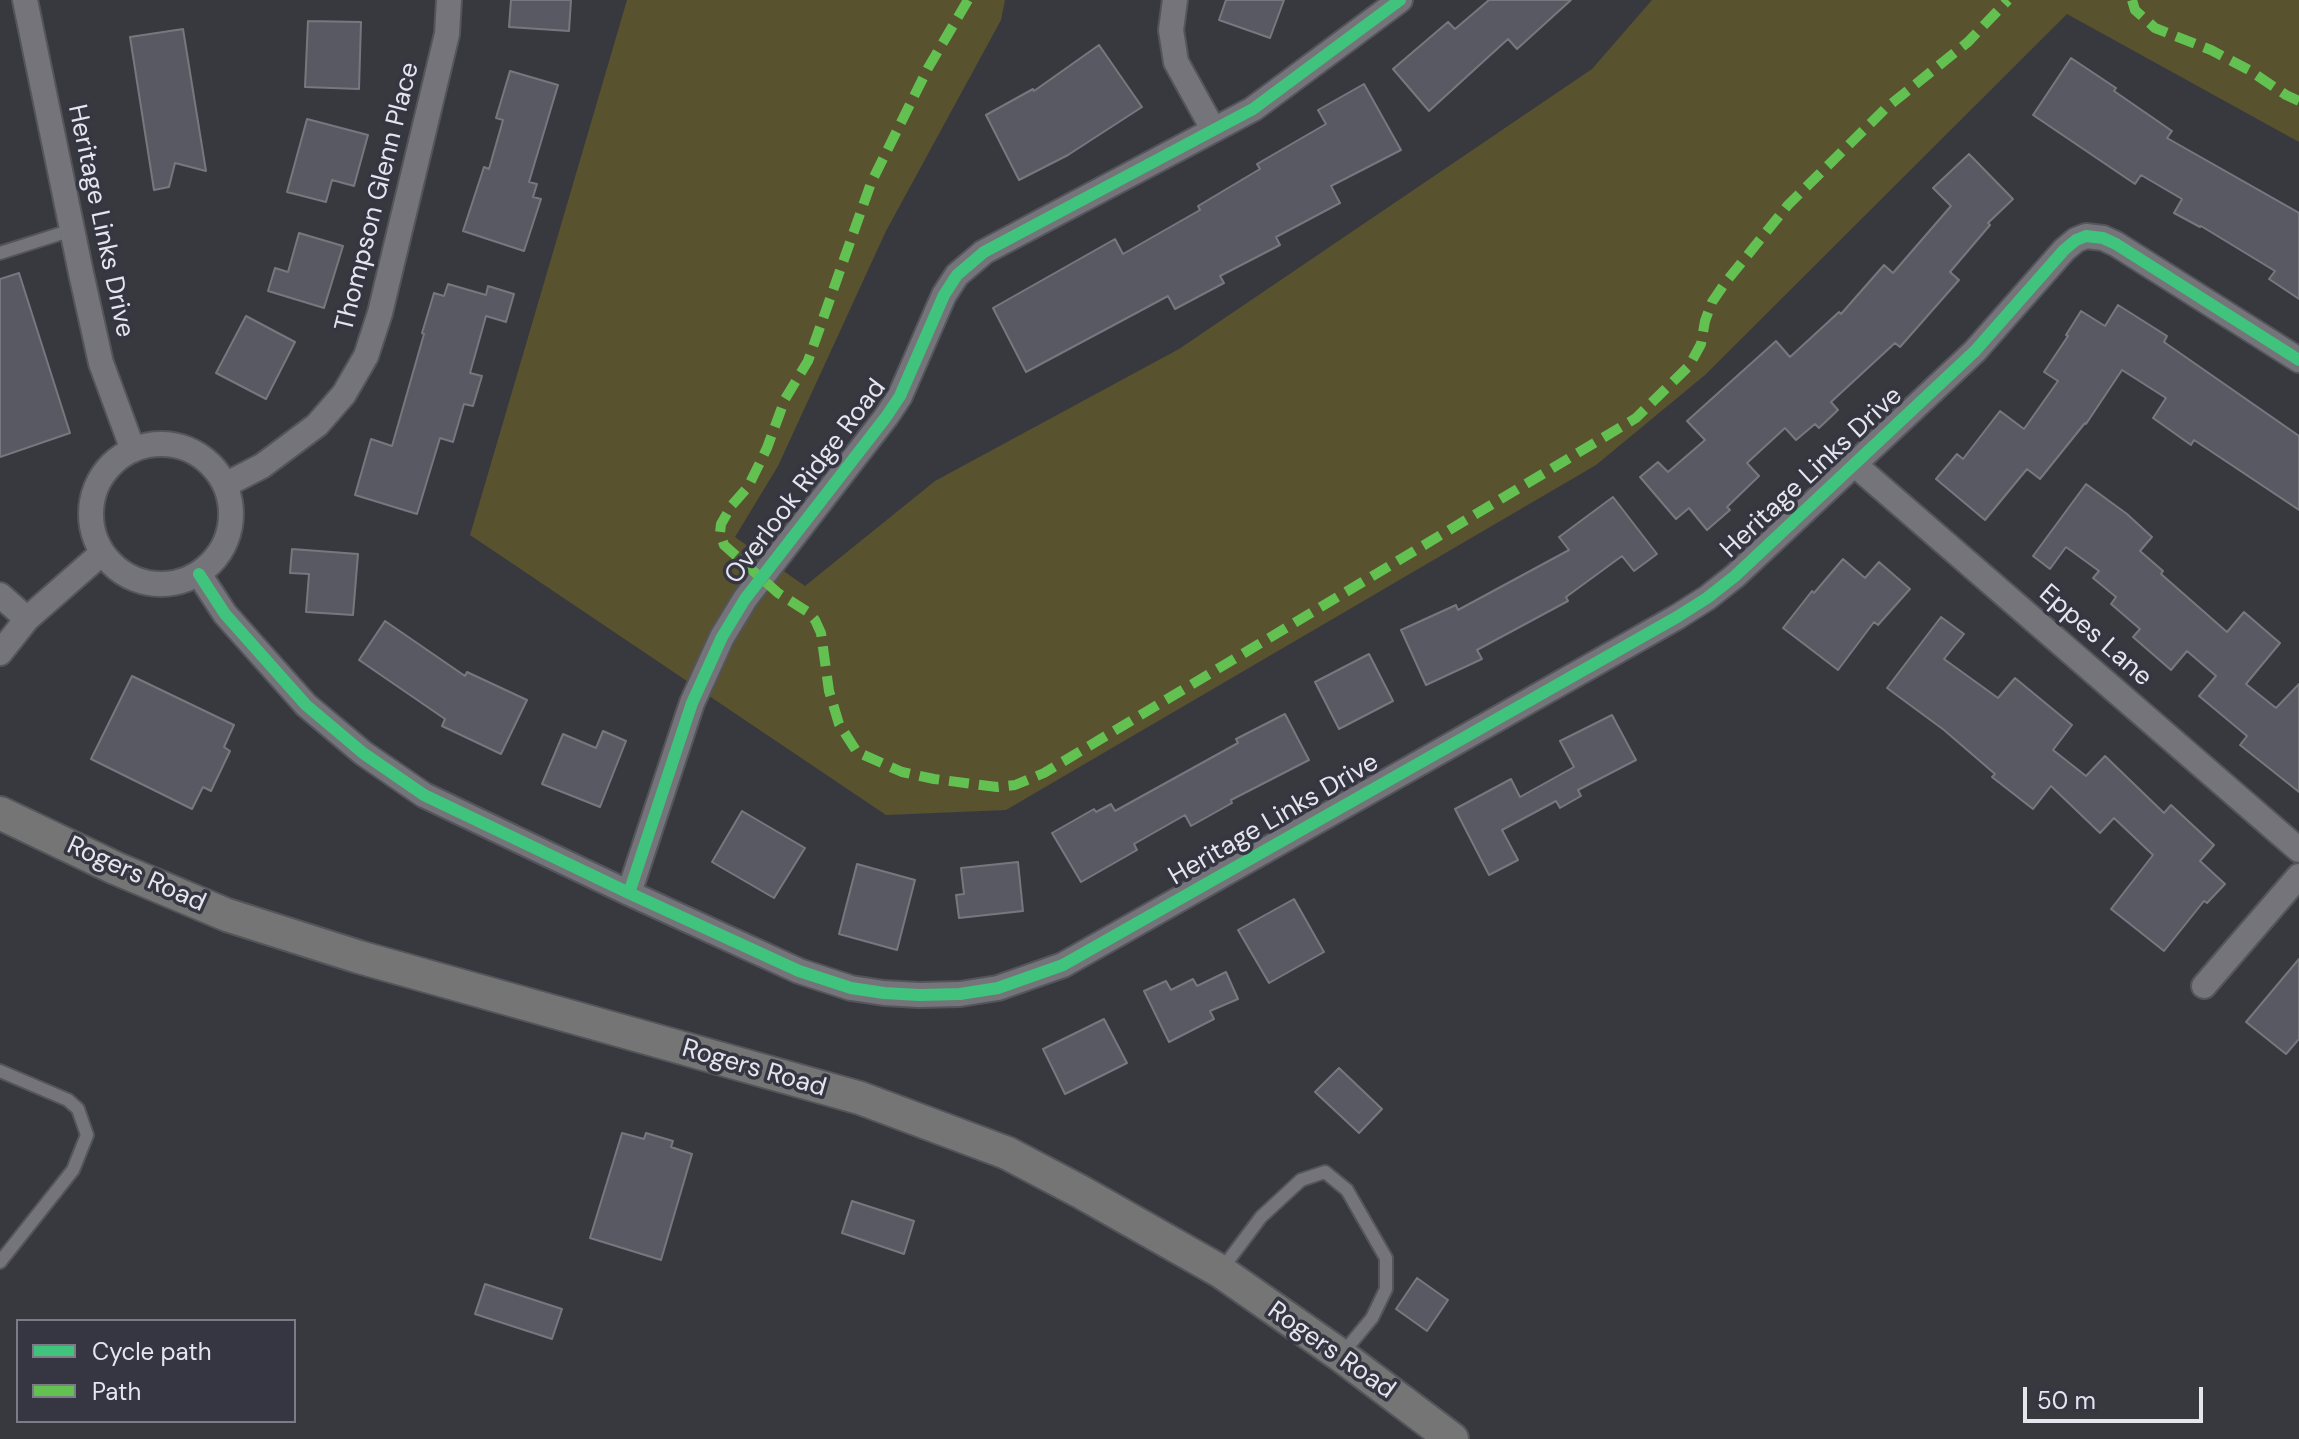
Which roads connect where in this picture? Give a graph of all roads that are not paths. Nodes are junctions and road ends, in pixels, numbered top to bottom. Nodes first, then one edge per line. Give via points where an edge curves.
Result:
1 (25, 0) edge
2 (449, 0) edge
3 (1175, 0) edge
4 (1400, 0) edge
5 (1213, 129) junction
6 (72, 230) junction
7 (0, 253) edge
8 (2299, 360) edge
9 (133, 450) junction
10 (1854, 464) junction
11 (225, 485) junction
12 (102, 553) junction
13 (199, 574) junction
14 (0, 595) edge
15 (27, 619) junction
16 (0, 653) edge
17 (0, 813) edge
18 (2299, 850) edge
19 (2299, 876) edge
20 (629, 893) junction
21 (2204, 986) dead end
22 (0, 1071) edge
23 (0, 1262) edge
24 (1220, 1271) junction
25 (1340, 1355) junction
26 (1452, 1439) edge

1 - 6 street, Heritage Links Drive
2 - 11 street, Thompson Glenn Place via 447,34 366,356 344,394 317,425 262,466
3 - 5 street via 1171,30 1176,62
4 - 5 street, Overlook Ridge Road via 1277,93
5 - 20 street, Overlook Ridge Road via 984,252 957,275 900,396 745,599 722,637 692,703
6 - 7 lane
6 - 9 street, Heritage Links Drive via 101,363
8 - 10 street, Heritage Links Drive via 2116,244 2086,236 2064,250 1975,351
9 - 11 street via 176,446 196,454
9 - 12 street via 116,460 94,494 90,514
10 - 18 street, Eppes Lane
10 - 20 street, Heritage Links Drive via 1735,576 1677,617 1096,947 1030,978 960,994 851,988 799,971
11 - 13 street via 230,501 228,535
12 - 13 street via 135,580 179,582
12 - 15 street
13 - 20 street, Heritage Links Drive via 225,614 306,705 363,753 424,795
14 - 15 street
15 - 16 street
17 - 24 main road, Rogers Road via 227,915 860,1098 1007,1153
19 - 21 street
22 - 23 lane via 68,1100 78,1109 87,1135 73,1170
24 - 25 main road, Rogers Road
24 - 25 lane via 1261,1217 1301,1180 1325,1172 1347,1190 1386,1258 1386,1289 1372,1318
25 - 26 main road, Rogers Road

